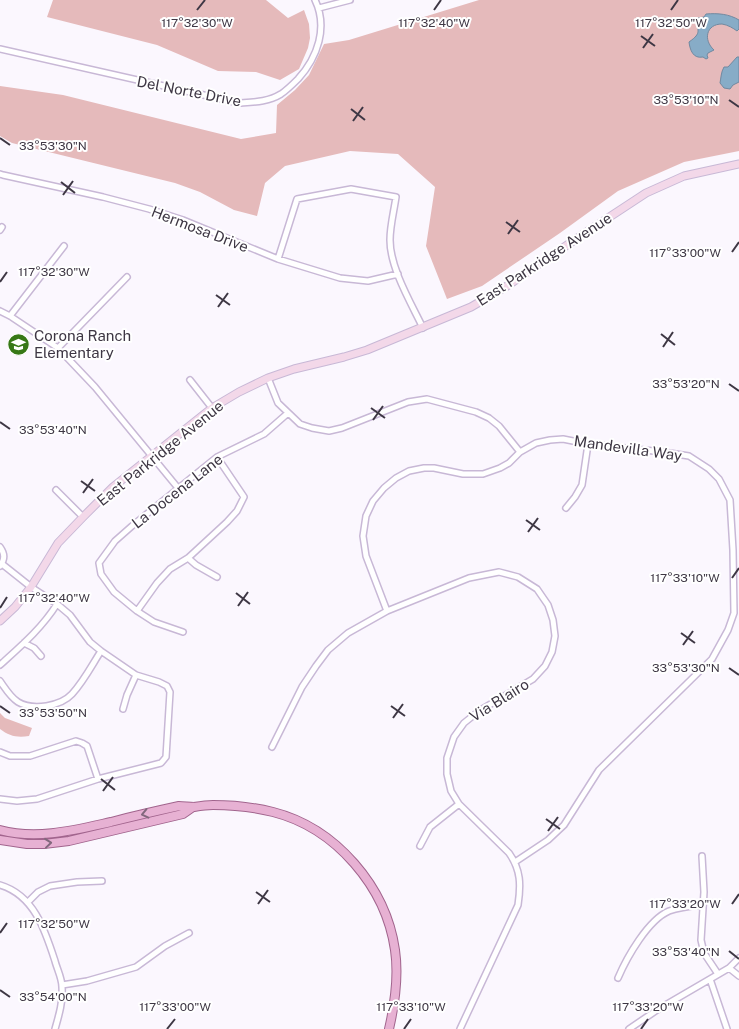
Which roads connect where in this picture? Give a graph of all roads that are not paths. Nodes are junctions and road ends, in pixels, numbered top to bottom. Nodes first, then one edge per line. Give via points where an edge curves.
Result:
1 (315, 0) edge
2 (350, 0) edge
3 (319, 8) junction
4 (0, 49) edge
5 (739, 164) edge
6 (0, 174) edge
7 (64, 246) dead end
8 (278, 259) junction
9 (398, 274) junction
10 (127, 278) dead end
11 (0, 311) edge
12 (10, 316) junction
13 (423, 328) junction
14 (58, 348) junction
15 (268, 378) junction
16 (190, 380) dead end
17 (212, 408) junction
18 (288, 413) junction
19 (588, 444) junction
20 (520, 452) junction
21 (217, 456) junction
22 (152, 457) junction
23 (178, 488) junction
24 (56, 490) dead end
25 (566, 508) dead end
26 (83, 517) junction
27 (0, 547) edge
28 (188, 558) junction
29 (1, 565) edge
30 (217, 577) dead end
31 (31, 587) junction
32 (57, 604) junction
33 (138, 611) junction
34 (388, 611) junction
35 (0, 621) edge
36 (184, 632) dead end
37 (24, 643) junction
38 (100, 651) junction
39 (41, 656) dead end
40 (0, 665) edge
41 (136, 674) junction
42 (0, 681) edge
43 (123, 709) dead end
44 (272, 747) dead end
45 (0, 752) edge
46 (98, 780) junction
47 (0, 799) edge
48 (460, 804) junction
49 (193, 807) junction
50 (0, 830) edge
51 (0, 840) edge
52 (420, 846) dead end
53 (702, 856) dead end
54 (515, 862) junction
55 (102, 880) dead end
56 (0, 884) edge
57 (28, 902) junction
58 (703, 905) junction
59 (189, 933) dead end
60 (739, 958) edge
61 (728, 968) junction
62 (718, 974) junction
63 (739, 976) edge
64 (618, 978) dead end
65 (710, 979) junction
66 (62, 985) junction
67 (55, 1029) edge
68 (389, 1029) edge
69 (460, 1029) edge
70 (629, 1029) edge
71 (728, 1029) edge

1 - 3 street
2 - 3 street
3 - 4 street, Del Norte Drive via 321,34 307,69 281,94 265,101 239,103
5 - 13 main road, East Parkridge Avenue via 684,176 646,193 507,286 471,307
6 - 8 street, Hermosa Drive via 149,209
7 - 12 street
8 - 9 street, Hermosa Drive via 340,278 368,281
8 - 9 street via 296,199 351,189 396,197 390,240
9 - 13 street
10 - 14 street
11 - 12 street
12 - 14 street
13 - 15 main road, East Parkridge Avenue via 367,350
14 - 22 street via 95,387
15 - 17 main road, East Parkridge Avenue
15 - 18 street via 278,402
16 - 17 street
17 - 22 main road, East Parkridge Avenue
18 - 20 street via 300,424 329,431 408,402 428,399 489,418
18 - 21 street, La Docena Lane via 264,434
19 - 20 street, Mandevilla Way via 550,440
19 - 25 street via 582,485
19 - 54 street, Mandevilla Way via 689,456 719,480 730,500 734,613 712,659 599,770 564,825
20 - 34 street, Mandevilla Way via 509,463 483,474 434,468 409,471 378,494 366,516 363,536 366,556
21 - 23 street, La Docena Lane
21 - 28 street via 244,497 228,522
22 - 23 street
22 - 26 main road, East Parkridge Avenue
23 - 33 street, La Docena Lane via 115,541 99,563 101,574 114,592
24 - 26 street
26 - 31 main road, East Parkridge Avenue via 58,543
27 - 29 street via 4,552
28 - 30 street
28 - 33 street via 170,569
29 - 31 street
31 - 32 street
31 - 35 main road, East Parkridge Avenue
32 - 37 street
32 - 38 street
33 - 36 street via 154,622
34 - 44 street, Via Blairo via 348,633 328,650 302,687
34 - 48 street, Via Blairo via 469,578 499,572 518,577 537,589 548,605 554,636 552,652 545,666 533,680 479,711 464,723 454,738 447,758 447,774 451,791
37 - 39 street
37 - 40 street
38 - 41 street
38 - 42 street via 71,695 48,706 31,707 18,702
41 - 43 street
41 - 46 street via 167,686 170,692 166,757 162,762
45 - 46 street via 10,756 30,756 76,741 82,742 87,746
46 - 47 street via 38,799
48 - 52 street via 430,827
48 - 54 street, Via Blairo
49 -> 50 main road via 179,806 44,834
51 -> 49 main road via 27,844 69,840 183,814
49 - 68 main road via 251,807 295,820 342,851 356,866 378,899 395,949 396,990
53 - 58 street
54 - 69 street, Via Blairo via 520,879 518,905
55 - 57 street via 50,886
56 - 57 street
57 - 66 street via 40,920
58 - 62 street via 704,953
58 - 64 street via 669,911 657,918 625,960
59 - 66 street via 136,967
60 - 61 street
61 - 62 street
61 - 63 street
62 - 65 street
65 - 70 street
65 - 71 street
66 - 67 street via 62,1008

